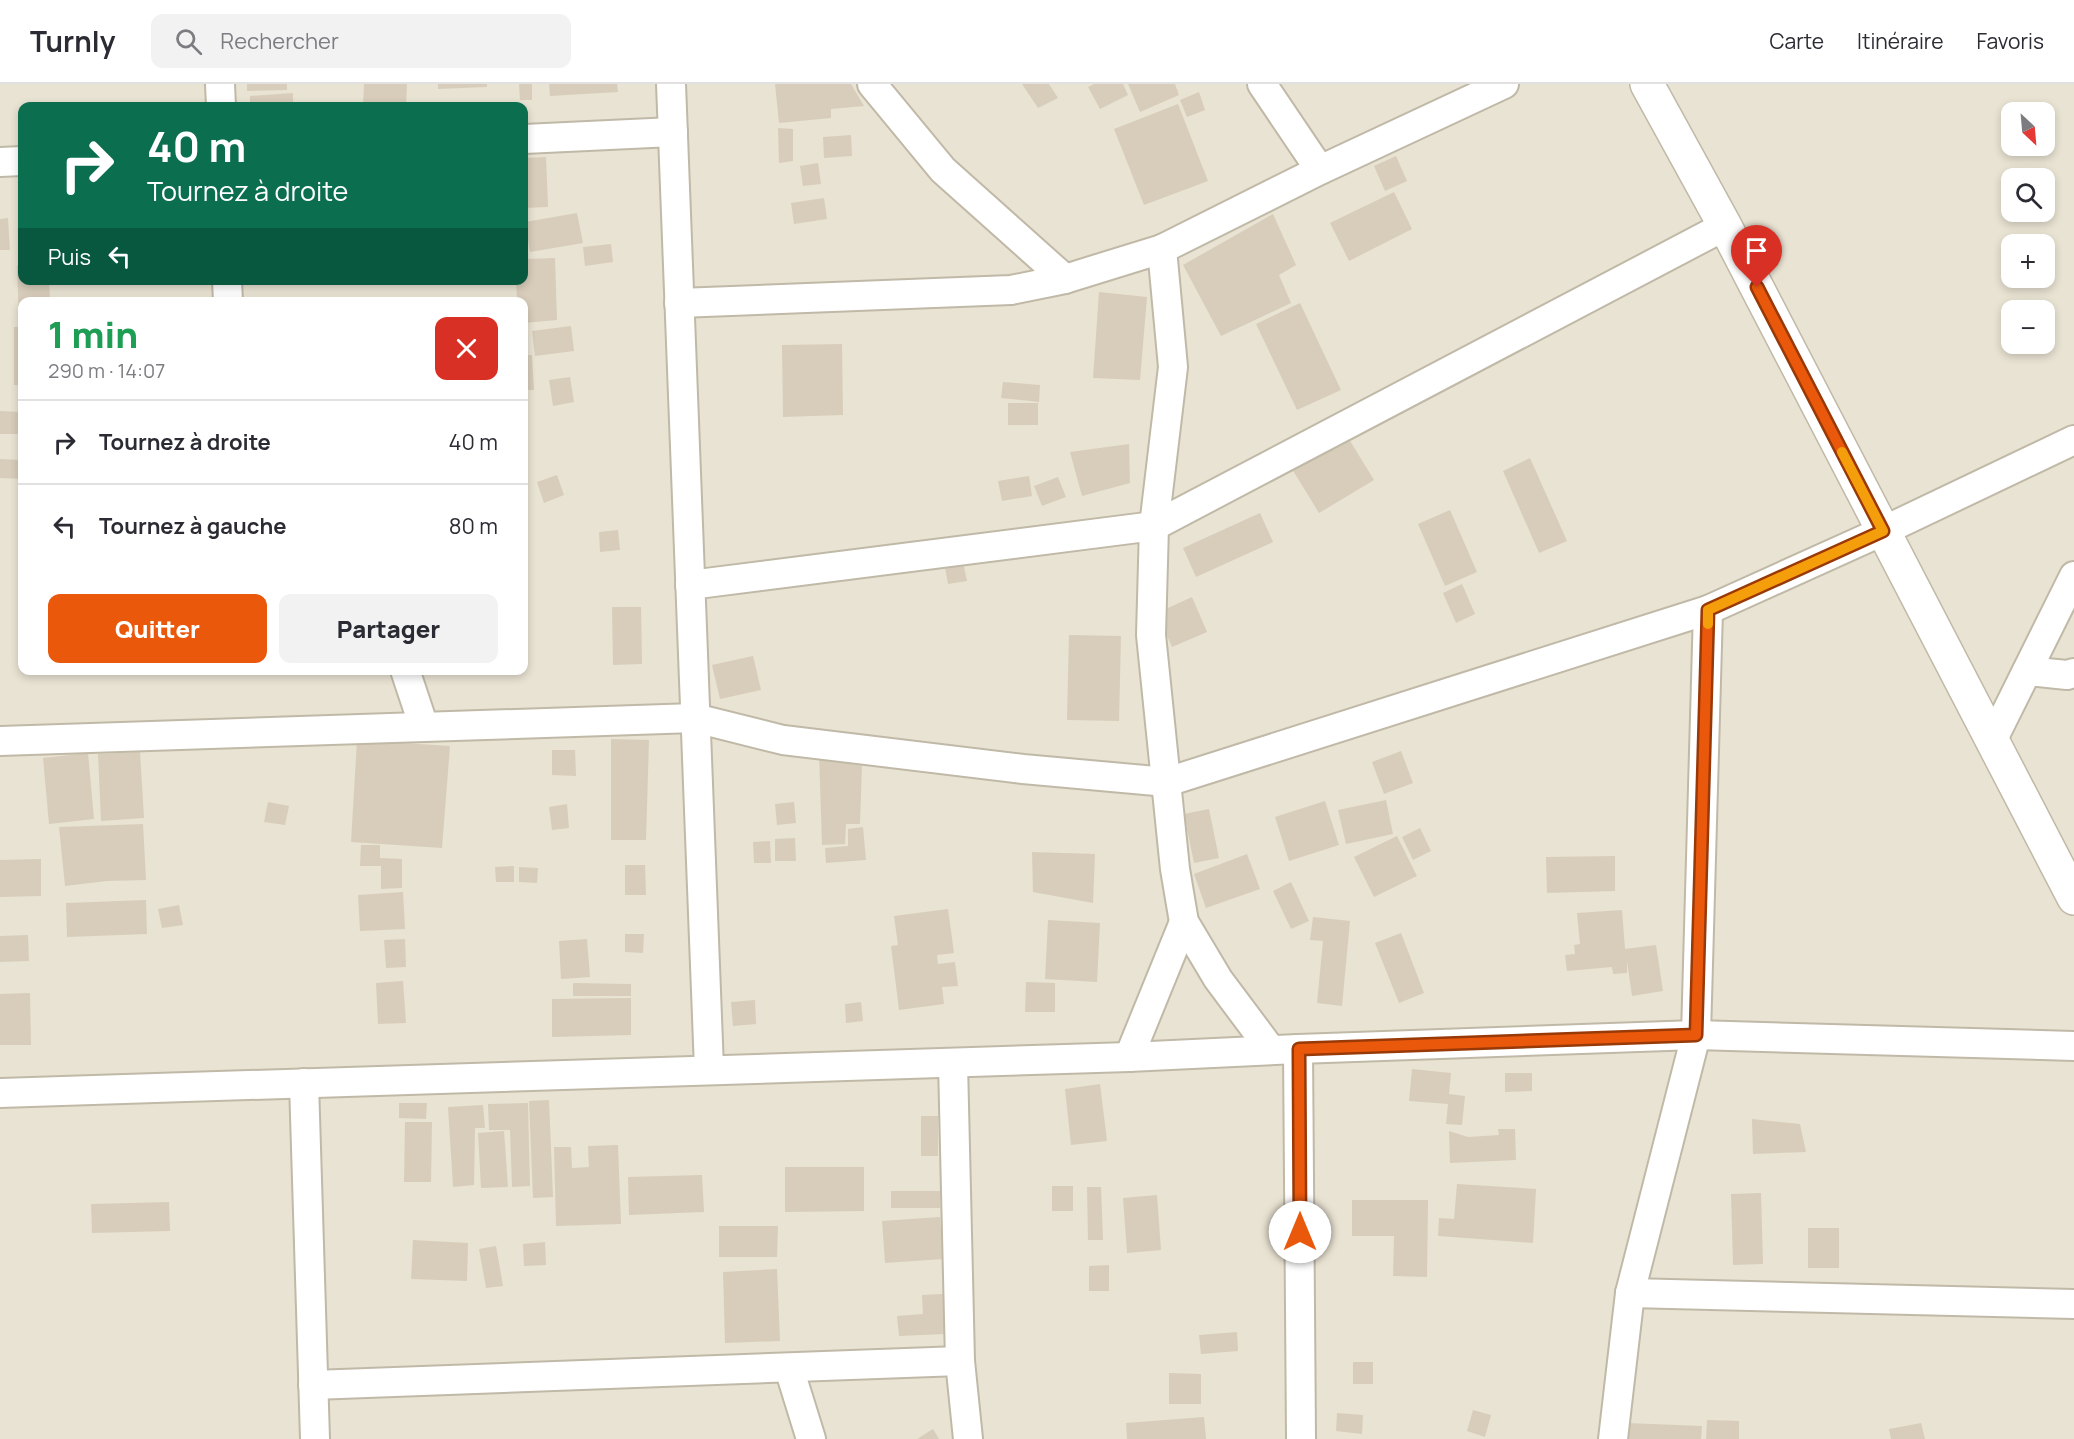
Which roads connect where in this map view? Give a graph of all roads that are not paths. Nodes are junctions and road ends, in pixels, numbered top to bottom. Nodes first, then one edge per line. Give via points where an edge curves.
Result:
1 (220, 84) edge
2 (671, 84) edge
3 (873, 84) edge
4 (1262, 84) edge
5 (1504, 84) edge
6 (1647, 84) edge
7 (221, 102) edge
8 (672, 132) junction
9 (528, 139) edge
10 (18, 161) edge
11 (0, 162) edge
12 (1320, 170) junction
13 (1725, 226) junction
14 (1162, 249) junction
15 (1065, 279) junction
16 (679, 303) junction
17 (2074, 440) edge
18 (1154, 526) junction
19 (1883, 531) junction
20 (2074, 576) edge
21 (690, 585) junction
22 (1708, 610) junction
23 (2027, 671) junction
24 (2074, 673) edge
25 (407, 675) edge
26 (695, 718) junction
27 (424, 727) junction
28 (0, 741) edge
29 (1992, 741) junction
30 (1167, 782) junction
31 (2074, 898) edge
32 (1184, 922) junction
33 (1696, 1035) junction
34 (2074, 1046) edge
35 (1299, 1049) junction
36 (1270, 1050) junction
37 (1129, 1058) junction
38 (953, 1063) junction
39 (710, 1069) junction
40 (304, 1083) junction
41 (0, 1093) edge
42 (1630, 1293) junction
43 (2074, 1304) edge
44 (960, 1361) junction
45 (789, 1368) junction
46 (314, 1385) junction
47 (315, 1439) edge
48 (811, 1439) edge
49 (968, 1439) edge
50 (1301, 1439) edge
51 (1613, 1439) edge

1 - 7 street
2 - 8 street
3 - 15 street via 943,170
4 - 12 street
5 - 12 street
6 - 13 street
8 - 9 street
8 - 16 street
10 - 11 street
12 - 14 street
13 - 18 street
13 - 19 street
14 - 15 street
14 - 18 street via 1173,367
15 - 16 street via 1011,290
16 - 21 street
17 - 19 street
18 - 21 street
18 - 30 street via 1151,635
19 - 22 street
19 - 29 street
20 - 23 street
21 - 26 street
22 - 30 street
22 - 33 street
23 - 24 street
23 - 29 street
25 - 27 street
26 - 27 street
26 - 30 street via 783,740
26 - 39 street
27 - 28 street
29 - 31 street
30 - 32 street
32 - 36 street via 1218,979
32 - 37 street
33 - 34 street
33 - 35 street
33 - 42 street
35 - 36 street
35 - 50 street
36 - 37 street
37 - 38 street
38 - 39 street
38 - 44 street
39 - 40 street
40 - 41 street
40 - 46 street
42 - 43 street
42 - 51 street
44 - 45 street
44 - 49 street
45 - 46 street
45 - 48 street
46 - 47 street

